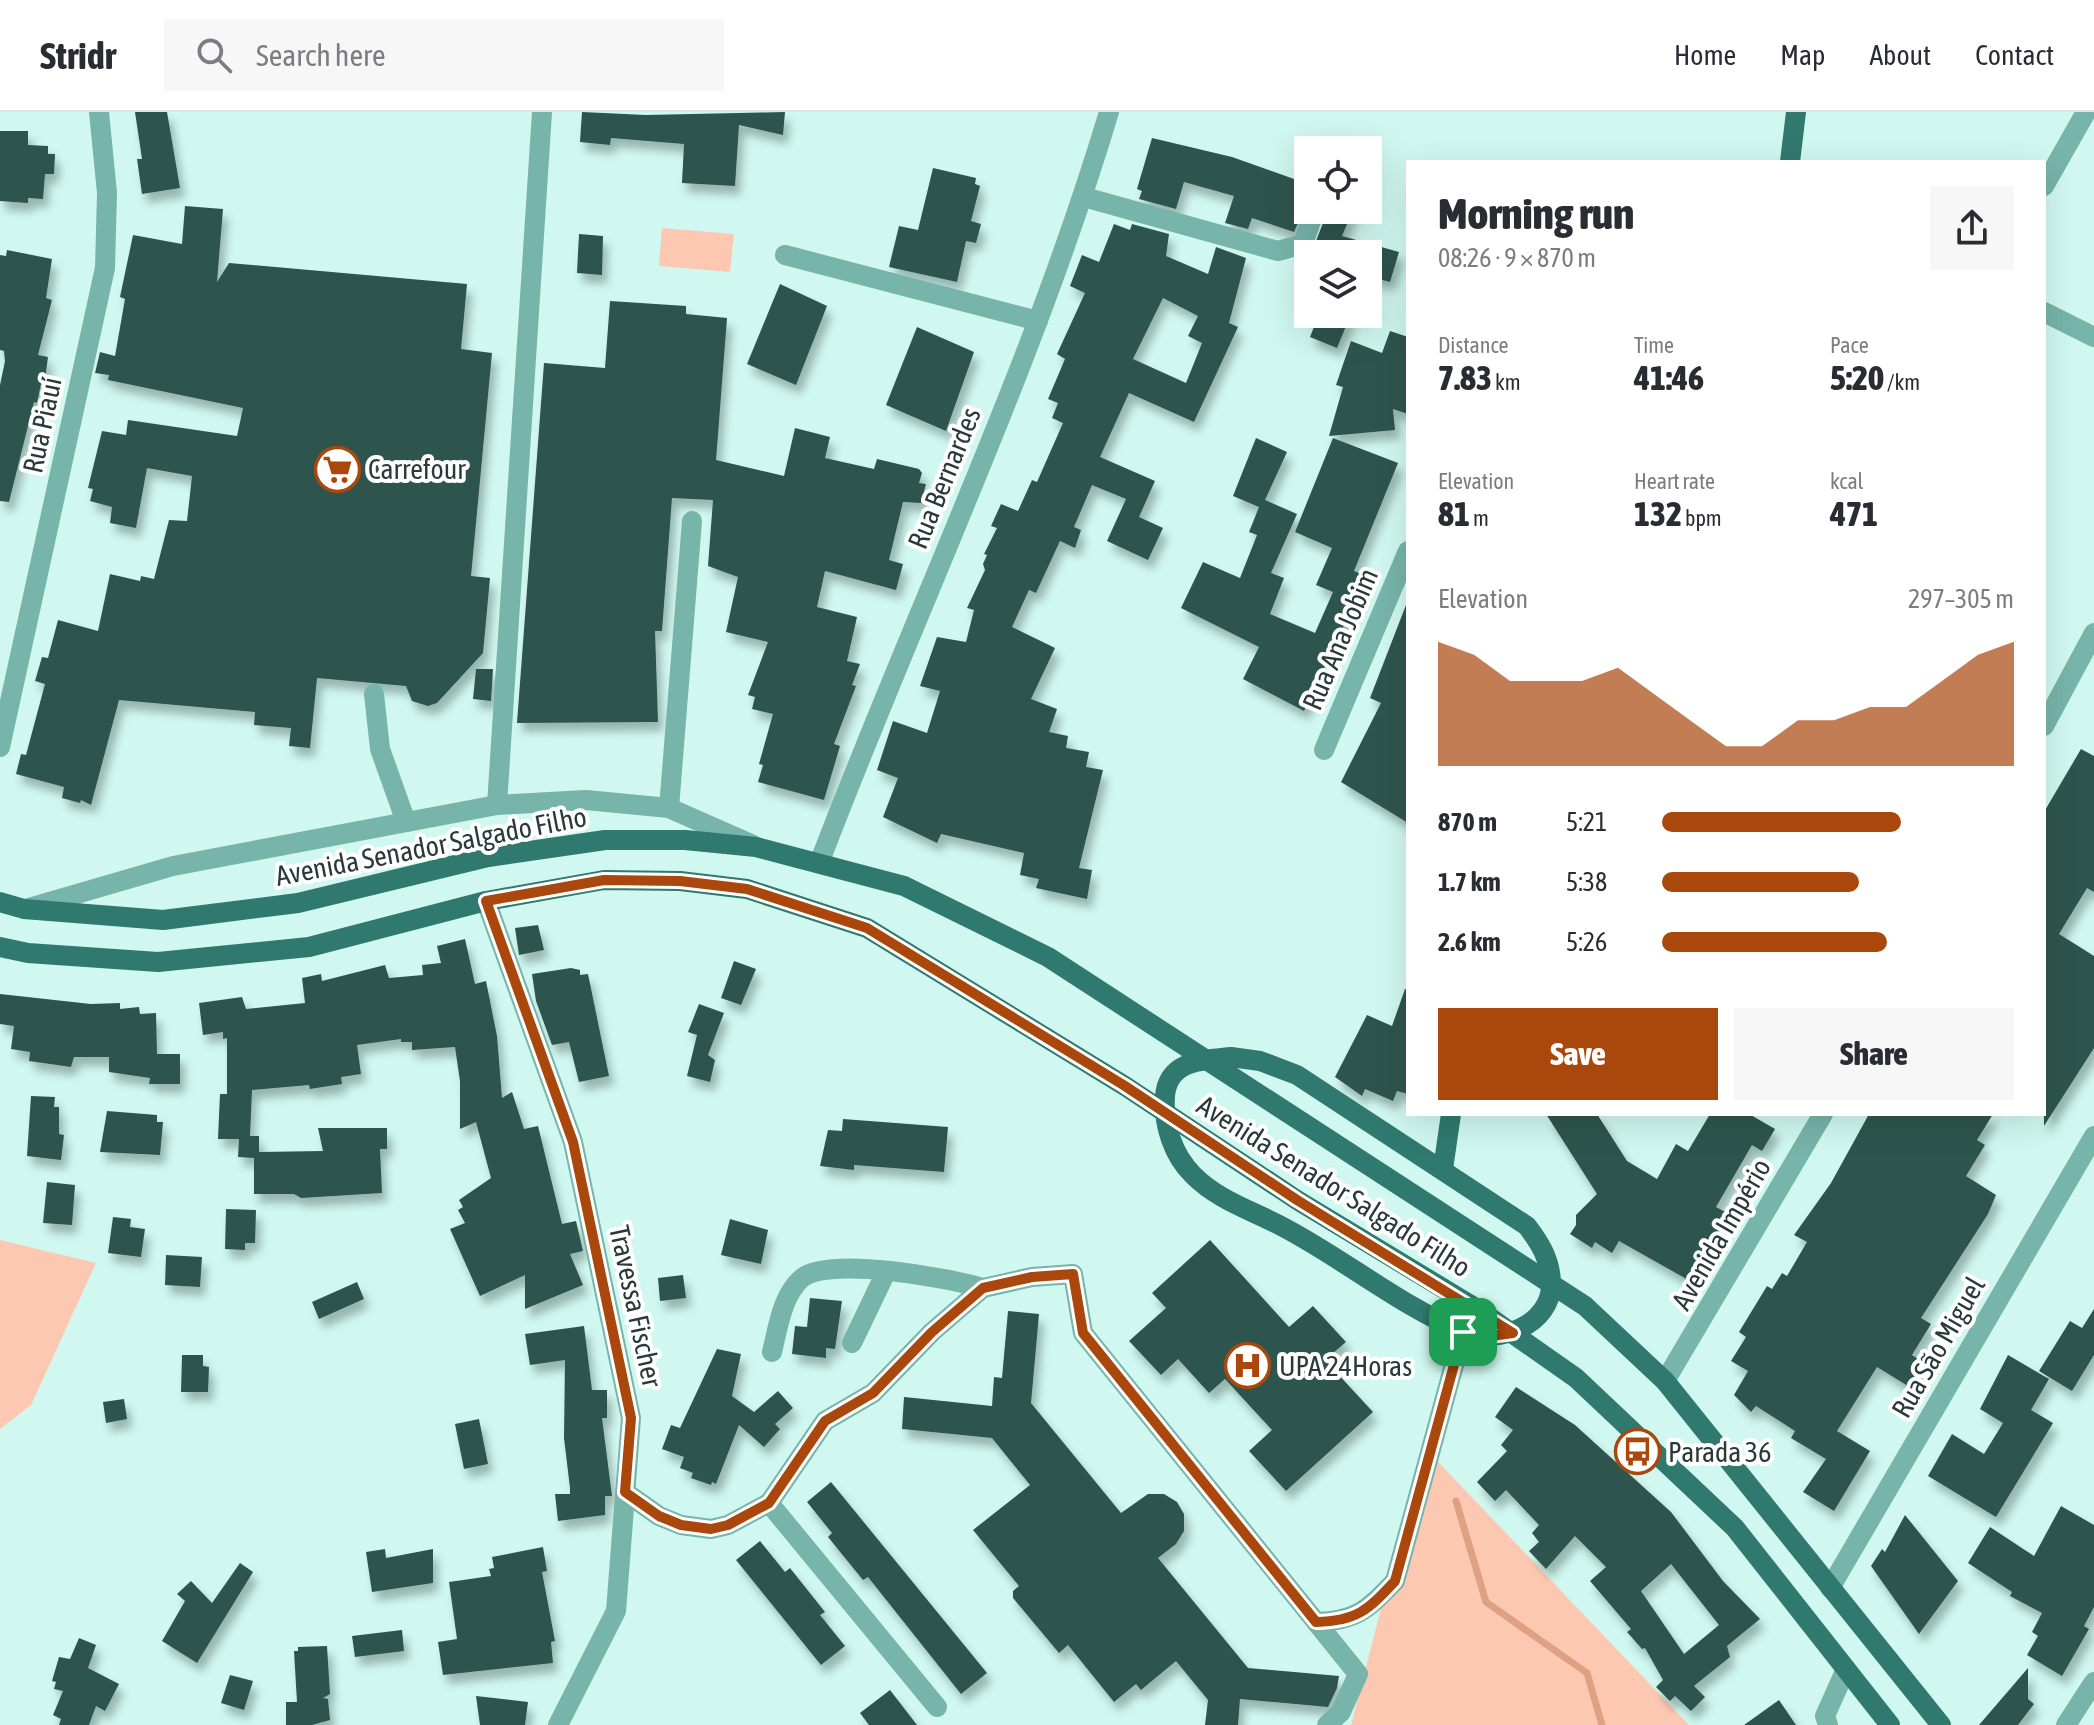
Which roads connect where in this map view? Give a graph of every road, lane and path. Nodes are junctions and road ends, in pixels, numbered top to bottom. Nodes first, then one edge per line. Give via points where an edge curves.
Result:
1 (99, 112) edge
2 (542, 112) edge
3 (1109, 112) edge
4 (1796, 112) edge
5 (2086, 112) edge
6 (1790, 160) edge
7 (2046, 182) edge
8 (1084, 197) junction
9 (1310, 224) edge
10 (785, 255) dead end
11 (2046, 313) edge
12 (1038, 321) junction
13 (2094, 337) edge
14 (692, 521) dead end
15 (1406, 556) edge
16 (2094, 633) edge
17 (374, 694) dead end
18 (2046, 722) edge
19 (0, 747) edge
20 (1324, 750) dead end
21 (497, 805) junction
22 (669, 808) junction
23 (406, 822) junction
24 (756, 847) junction
25 (820, 861) junction
26 (486, 901) junction
27 (0, 902) edge
28 (24, 909) junction
29 (0, 947) edge
30 (1207, 1060) junction
31 (1165, 1113) junction
32 (1451, 1116) edge
33 (1822, 1116) edge
34 (2094, 1136) edge
35 (1443, 1169) junction
36 (886, 1272) junction
37 (1551, 1282) junction
38 (983, 1288) junction
39 (1463, 1332) junction
40 (1513, 1333) junction
41 (852, 1343) dead end
42 (772, 1352) dead end
43 (1665, 1381) junction
44 (625, 1492) junction
45 (769, 1503) junction
46 (1830, 1588) junction
47 (1316, 1622) junction
48 (1846, 1669) junction
49 (2094, 1682) edge
50 (937, 1707) dead end
51 (558, 1725) edge
52 (1327, 1725) edge
53 (1828, 1725) edge
54 (1890, 1725) edge
55 (1941, 1725) edge
56 (2066, 1725) edge

1 - 19 street, Rua Piauí via 107,193 105,268
2 - 21 street
3 - 8 street, Rua Bernardes
4 - 6 main road
5 - 7 street
8 - 9 street via 1278,251 1303,244
8 - 12 street, Rua Bernardes
10 - 12 street
11 - 13 street
12 - 25 street, Rua Bernardes
14 - 22 street
15 - 20 street, Rua Ana Jobim
16 - 18 street
17 - 23 street via 380,749
21 - 22 street via 586,800
21 - 23 street
22 - 24 street
23 - 28 street via 173,866
24 - 25 main road, Avenida Senador Salgado Filho
24 - 28 main road, Avenida Senador Salgado Filho via 605,840 488,857 298,903 163,920
25 - 30 main road, Avenida Senador Salgado Filho via 904,886 1048,957
26 - 29 main road, Avenida Senador Salgado Filho via 309,947 173,961
26 - 31 main road, Avenida Senador Salgado Filho via 604,880 747,889 804,905 867,928
26 - 44 street, Travessa Fischer via 573,1142 631,1418
27 - 28 main road, Avenida Senador Salgado Filho
30 - 31 main road, Avenida Senador Salgado Filho via 1186,1063 1173,1073 1165,1092
30 - 35 main road, Avenida Senador Salgado Filho via 1260,1061 1297,1075
30 - 37 main road, Avenida Senador Salgado Filho
31 - 39 main road, Avenida Senador Salgado Filho via 1171,1143 1192,1174 1228,1203 1282,1226
31 - 40 main road, Avenida Senador Salgado Filho
32 - 35 main road
33 - 43 street, Avenida Império
34 - 46 street, Rua São Miguel
35 - 37 main road, Avenida Senador Salgado Filho via 1527,1226 1544,1247
36 - 38 street via 944,1276
36 - 41 street
36 - 42 street via 812,1272 788,1296
37 - 40 main road via 1541,1311
37 - 43 main road, Avenida Senador Salgado Filho via 1585,1306
38 - 45 street via 873,1393 825,1421
38 - 47 street via 1073,1274 1083,1333
39 - 40 main road, Avenida Senador Salgado Filho
39 - 47 street via 1395,1581 1369,1609 1344,1622
40 - 48 main road, Avenida Senador Salgado Filho via 1576,1378 1735,1528
43 - 46 main road, Avenida Senador Salgado Filho
44 - 45 street via 659,1516 711,1529
44 - 51 street, Travessa Fischer via 616,1611
45 - 50 street
46 - 55 main road, Avenida Senador Salgado Filho
47 - 52 street via 1358,1674 1341,1712
48 - 53 street via 1825,1716
48 - 54 main road, Avenida Senador Salgado Filho
49 - 56 street

